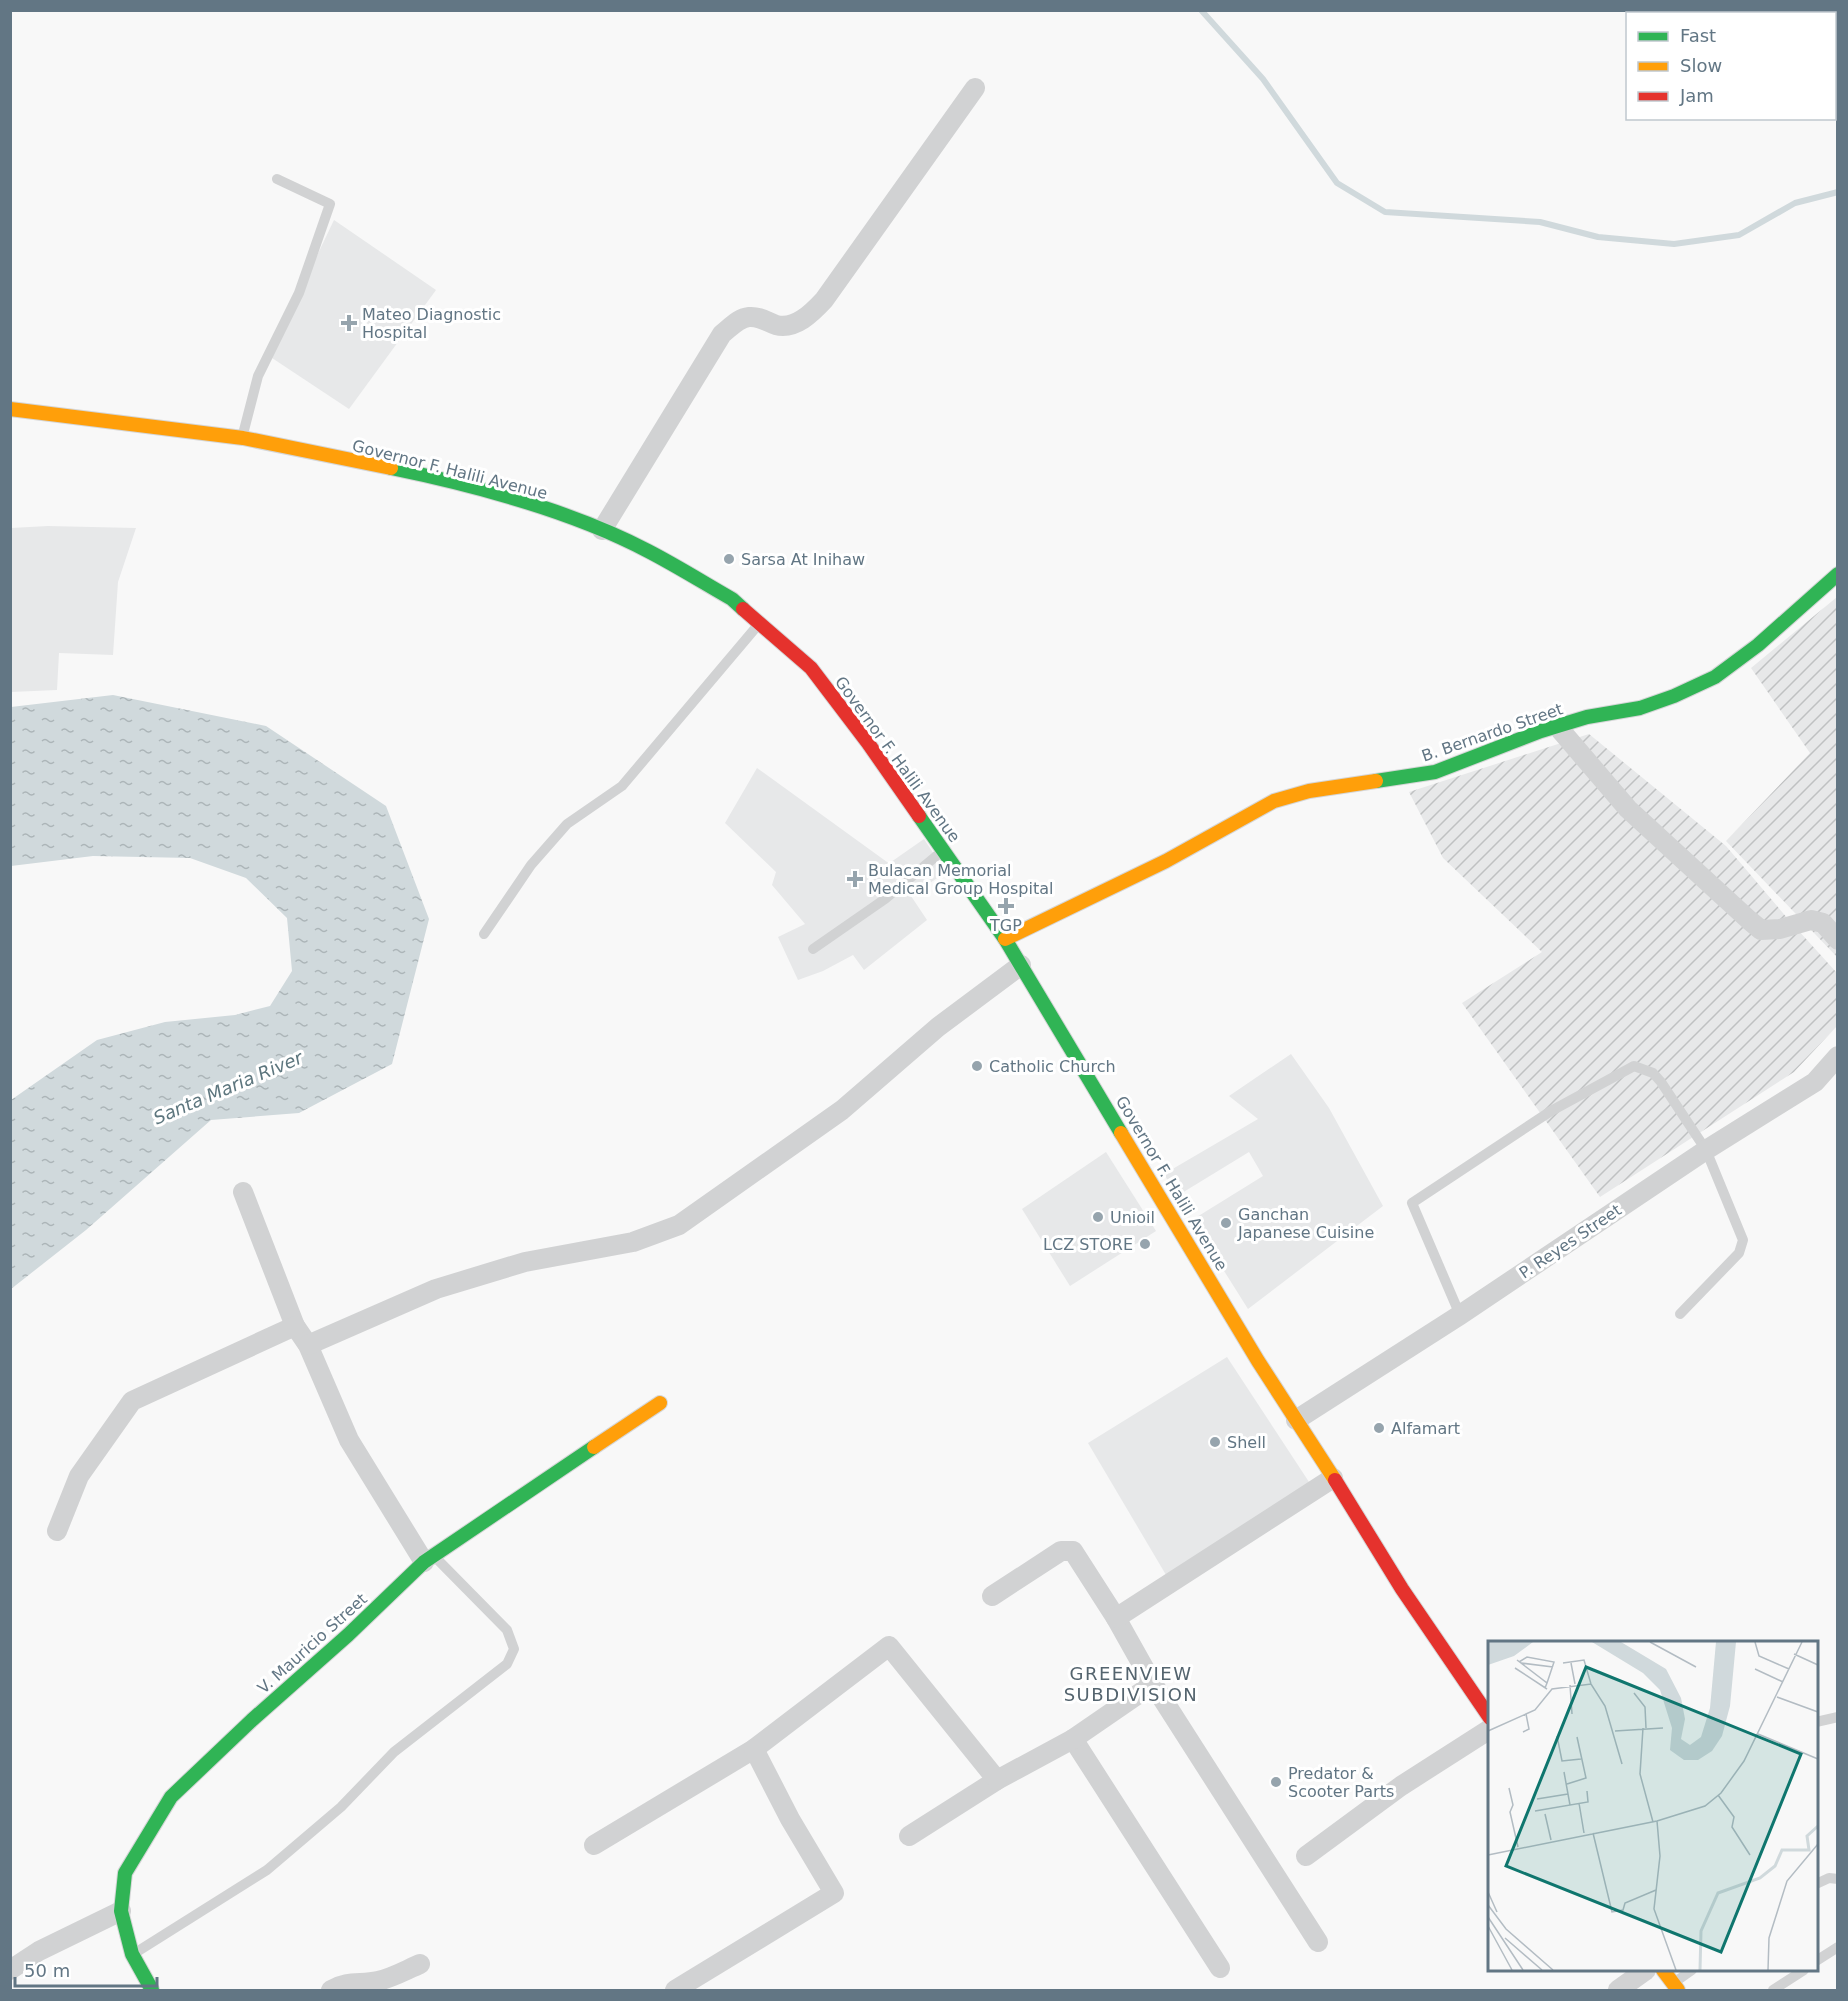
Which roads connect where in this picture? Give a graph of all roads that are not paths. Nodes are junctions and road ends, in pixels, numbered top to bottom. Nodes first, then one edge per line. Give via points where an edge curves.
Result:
1 (975, 88) dead end
2 (277, 179) dead end
3 (10, 410) edge
4 (243, 438) junction
5 (602, 530) junction
6 (1836, 578) edge
7 (760, 623) junction
8 (1557, 726) junction
9 (944, 850) junction
10 (484, 934) dead end
11 (1005, 939) junction
12 (1838, 940) edge
13 (813, 949) dead end
14 (1021, 965) junction
15 (1837, 1058) edge
16 (1706, 1150) junction
17 (243, 1192) dead end
18 (1680, 1314) dead end
19 (1460, 1315) junction
20 (295, 1326) junction
21 (308, 1345) junction
22 (660, 1404) dead end
23 (1296, 1420) junction
24 (1333, 1478) junction
25 (57, 1531) dead end
26 (429, 1559) junction
27 (992, 1596) dead end
28 (1116, 1618) junction
29 (1153, 1684) junction
30 (1488, 1715) edge
31 (1838, 1717) edge
32 (1818, 1722) edge
33 (1488, 1730) edge
34 (1073, 1739) junction
35 (754, 1749) junction
36 (997, 1780) junction
37 (909, 1836) dead end
38 (594, 1845) dead end
39 (1306, 1856) dead end
40 (1838, 1879) edge
41 (1818, 1883) edge
42 (121, 1911) junction
43 (1317, 1942) dead end
44 (1838, 1947) edge
45 (132, 1954) junction
46 (1818, 1960) edge
47 (420, 1964) dead end
48 (1220, 1968) dead end
49 (10, 1970) edge
50 (1645, 1971) edge
51 (1664, 1971) edge
52 (1691, 1971) edge
53 (1802, 1971) edge
54 (1676, 1987) edge
55 (152, 1990) edge
56 (331, 1990) edge
57 (675, 1990) edge
58 (1618, 1990) edge
59 (1773, 1990) edge

1 - 5 street via 824,300 808,316 778,326 748,317 722,334
2 - 4 lane via 330,204 299,293 258,376
3 - 4 main road, Governor F. Halili Avenue
4 - 5 main road, Governor F. Halili Avenue via 495,494
5 - 7 main road, Governor F. Halili Avenue via 677,566 732,599
6 - 8 main road, B. Bernardo Street via 1715,677 1640,708
7 - 9 main road, Governor F. Halili Avenue via 811,668
7 - 10 lane via 622,786 567,824 531,865
8 - 11 main road, B. Bernardo Street via 1436,772 1309,790 1274,801 1166,861
8 - 12 street via 1628,809 1761,930 1811,920 1823,923
9 - 11 main road, Governor F. Halili Avenue
9 - 13 lane via 885,899
11 - 14 main road, Governor F. Halili Avenue
14 - 21 street via 938,1027 842,1110 679,1225 633,1242 525,1262 436,1289
14 - 23 main road, Governor F. Halili Avenue
15 - 16 street, P. Reyes Street via 1815,1082
16 - 18 lane via 1743,1240 1739,1253
16 - 19 street, P. Reyes Street
16 - 19 lane via 1661,1082 1653,1073 1634,1066 1551,1111 1412,1203
17 - 20 street
19 - 23 street, P. Reyes Street
20 - 21 street
20 - 25 street via 132,1401 79,1476
21 - 26 street via 349,1440
22 - 26 main road, V. Mauricio Street
23 - 24 main road, Governor F. Halili Avenue
24 - 28 street
24 - 30 main road, Governor F. Halili Avenue
26 - 42 main road, V. Mauricio Street via 171,1797 125,1873
26 - 45 lane via 507,1630 514,1649 507,1664 394,1752 341,1807 267,1870
27 - 28 street via 1061,1551 1073,1551
28 - 29 street
29 - 34 street
29 - 43 street
31 - 32 lane
33 - 39 street via 1401,1786
34 - 36 street
34 - 48 street
35 - 36 street via 889,1646
35 - 38 street
35 - 57 street via 834,1893
36 - 37 street
40 - 41 lane
42 - 45 main road, V. Mauricio Street
42 - 49 street via 39,1951
44 - 46 lane
45 - 55 main road, V. Mauricio Street
47 - 56 street via 378,1981 353,1982
50 - 58 street
51 - 54 main road
52 - 54 lane
53 - 59 lane

